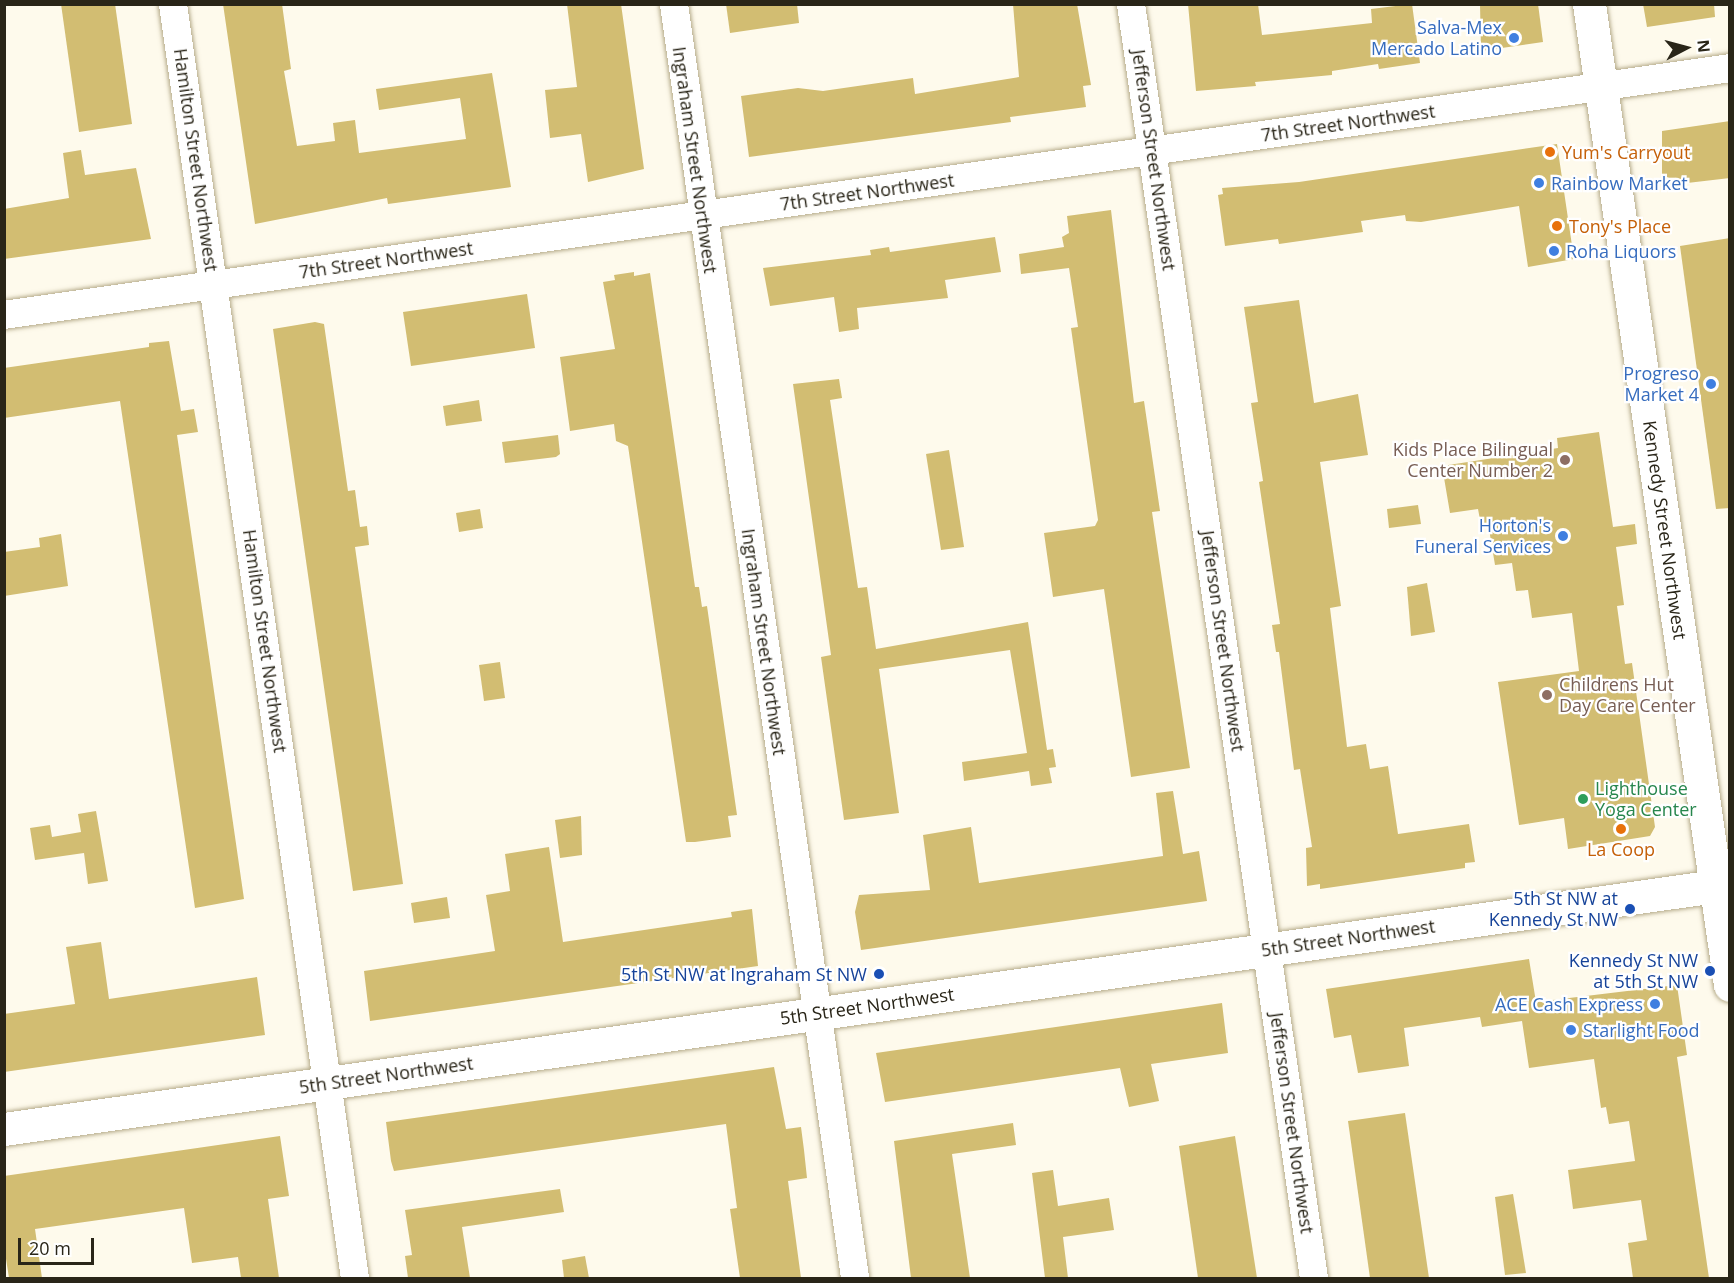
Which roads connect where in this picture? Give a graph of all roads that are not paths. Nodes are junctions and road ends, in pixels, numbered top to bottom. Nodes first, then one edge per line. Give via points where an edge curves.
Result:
1 (173, 4) edge
2 (674, 4) edge
3 (1131, 4) edge
4 (1589, 4) edge
5 (1730, 68) edge
6 (1601, 87) junction
7 (1152, 151) junction
8 (703, 215) junction
9 (214, 285) junction
10 (4, 315) edge
11 (1722, 885) edge
12 (1267, 950) junction
13 (1730, 985) edge
14 (817, 1014) junction
15 (327, 1083) junction
16 (4, 1129) edge
17 (355, 1278) edge
18 (855, 1278) edge
19 (1314, 1278) edge

1 - 9 street, Hamilton Street Northwest
2 - 8 street, Ingraham Street Northwest
3 - 7 street, Jefferson Street Northwest
4 - 6 street, Kennedy Street Northwest
5 - 6 street, 7th Street Northwest
6 - 7 street, 7th Street Northwest
6 - 11 street, Kennedy Street Northwest
7 - 8 street, 7th Street Northwest
7 - 12 street, Jefferson Street Northwest
8 - 9 street, 7th Street Northwest
8 - 14 street, Ingraham Street Northwest
9 - 10 street, 7th Street Northwest
9 - 15 street, Hamilton Street Northwest
11 - 12 street, 5th Street Northwest
11 - 13 street, Kennedy Street Northwest
12 - 14 street, 5th Street Northwest
12 - 19 street, Jefferson Street Northwest
14 - 15 street, 5th Street Northwest
14 - 18 street, Ingraham Street Northwest
15 - 16 street, 5th Street Northwest
15 - 17 street, Hamilton Street Northwest

